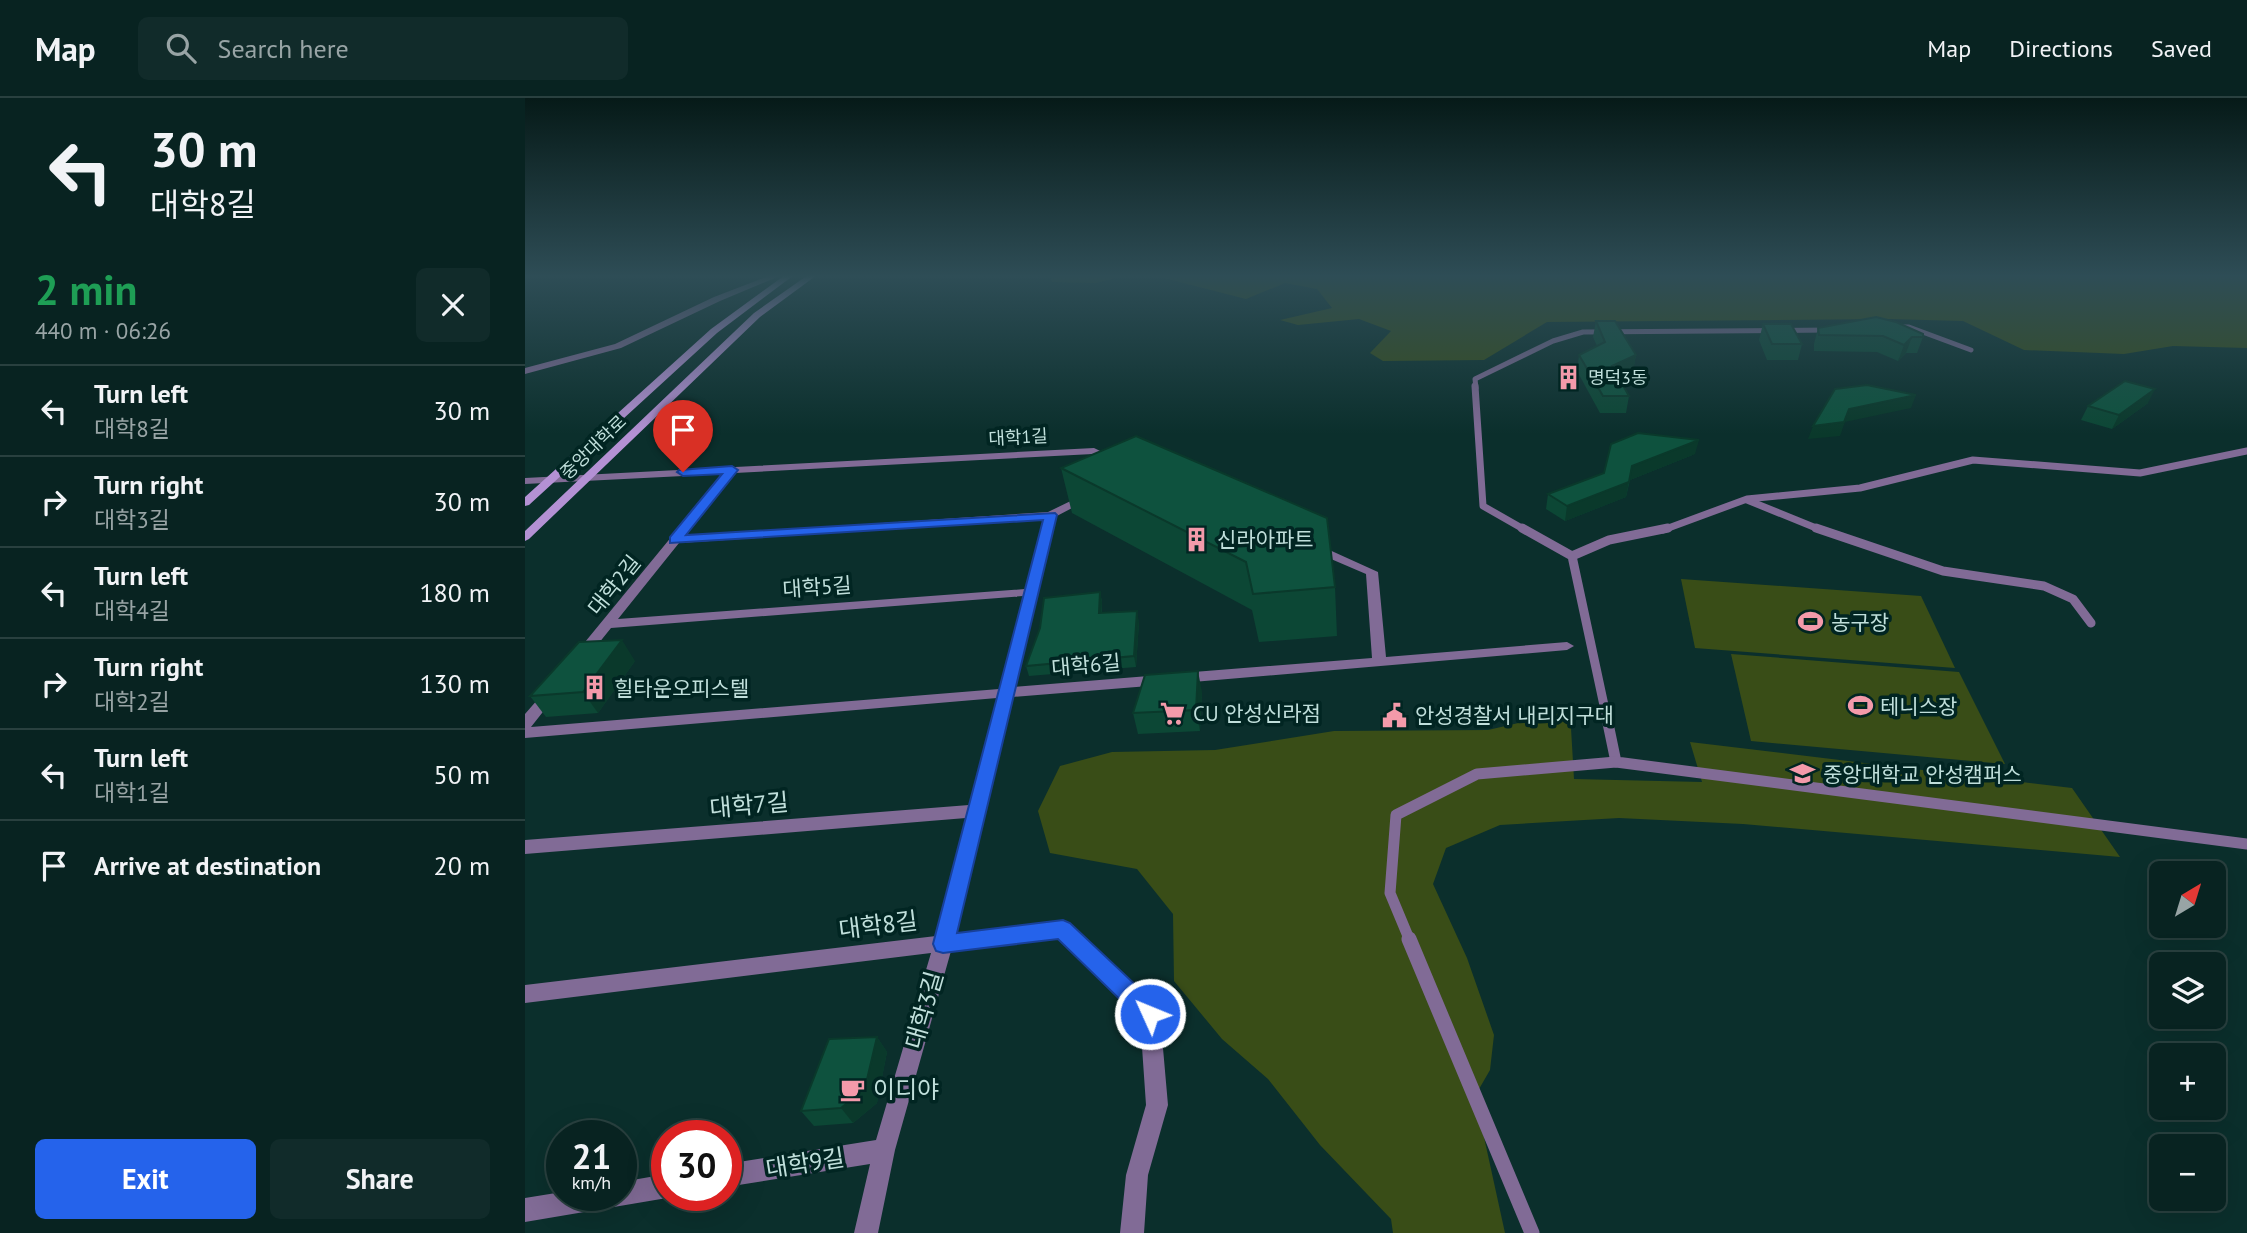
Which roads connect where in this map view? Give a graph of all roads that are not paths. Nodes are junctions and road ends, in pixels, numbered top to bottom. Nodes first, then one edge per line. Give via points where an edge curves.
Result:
1 (658, 328) edge
2 (718, 328) edge
3 (743, 328) edge
4 (1912, 328) edge
5 (1841, 329) edge
6 (1971, 350) dead end
7 (525, 371) edge
8 (2247, 451) edge
9 (1128, 466) edge
10 (732, 470) junction
11 (586, 477) junction
12 (551, 479) junction
13 (525, 481) edge
14 (1106, 488) edge
15 (1747, 499) junction
16 (525, 503) edge
17 (1050, 515) junction
18 (525, 537) edge
19 (675, 540) junction
20 (1299, 540) edge
21 (1572, 556) junction
22 (1030, 592) junction
23 (2091, 623) dead end
24 (607, 624) junction
25 (1567, 646) dead end
26 (1379, 661) junction
27 (574, 664) edge
28 (558, 684) edge
29 (1003, 693) junction
30 (525, 724) edge
31 (525, 733) edge
32 (1616, 762) junction
33 (977, 811) junction
34 (2247, 844) edge
35 (525, 847) edge
36 (943, 944) junction
37 (525, 994) edge
38 (884, 1150) junction
39 (742, 1173) edge
40 (546, 1206) edge
41 (525, 1210) edge
42 (866, 1233) edge
43 (1132, 1233) edge
44 (1532, 1233) edge

1 - 7 street via 618,346
2 - 12 street, 중앙대학로
3 - 11 street, 중앙대학로
4 - 6 lane
5 - 21 lane via 1583,332 1553,341 1475,379 1483,506
8 - 15 lane via 2140,473 1973,460 1860,488
9 - 10 street, 대학1길 via 1094,451
10 - 11 street, 대학1길
10 - 19 street, 대학2길
11 - 12 street, 대학1길
11 - 18 street, 중앙대학로
12 - 13 street, 대학1길
12 - 16 street, 중앙대학로
14 - 17 street
15 - 21 lane via 1659,531 1609,540
15 - 23 lane via 1799,522 1943,571 2044,586 2073,599
17 - 19 street
17 - 22 street, 대학3길
19 - 24 street, 대학2길
20 - 26 street via 1372,572
21 - 32 lane
22 - 24 street, 대학5길
22 - 29 street, 대학3길
24 - 27 street, 대학2길
25 - 26 street, 대학6길
26 - 29 street, 대학6길
28 - 30 street
29 - 31 street, 대학6길
29 - 33 street, 대학3길
32 - 34 lane
32 - 44 lane via 1477,774 1396,816 1390,893
33 - 35 street, 대학7길
33 - 36 street, 대학3길
36 - 37 street, 대학8길
36 - 38 street, 대학3길
36 - 43 street, 대학8길 via 1063,929 1150,1014 1157,1105 1137,1175
38 - 39 street, 대학9길
38 - 42 street, 대학3길
40 - 41 street

